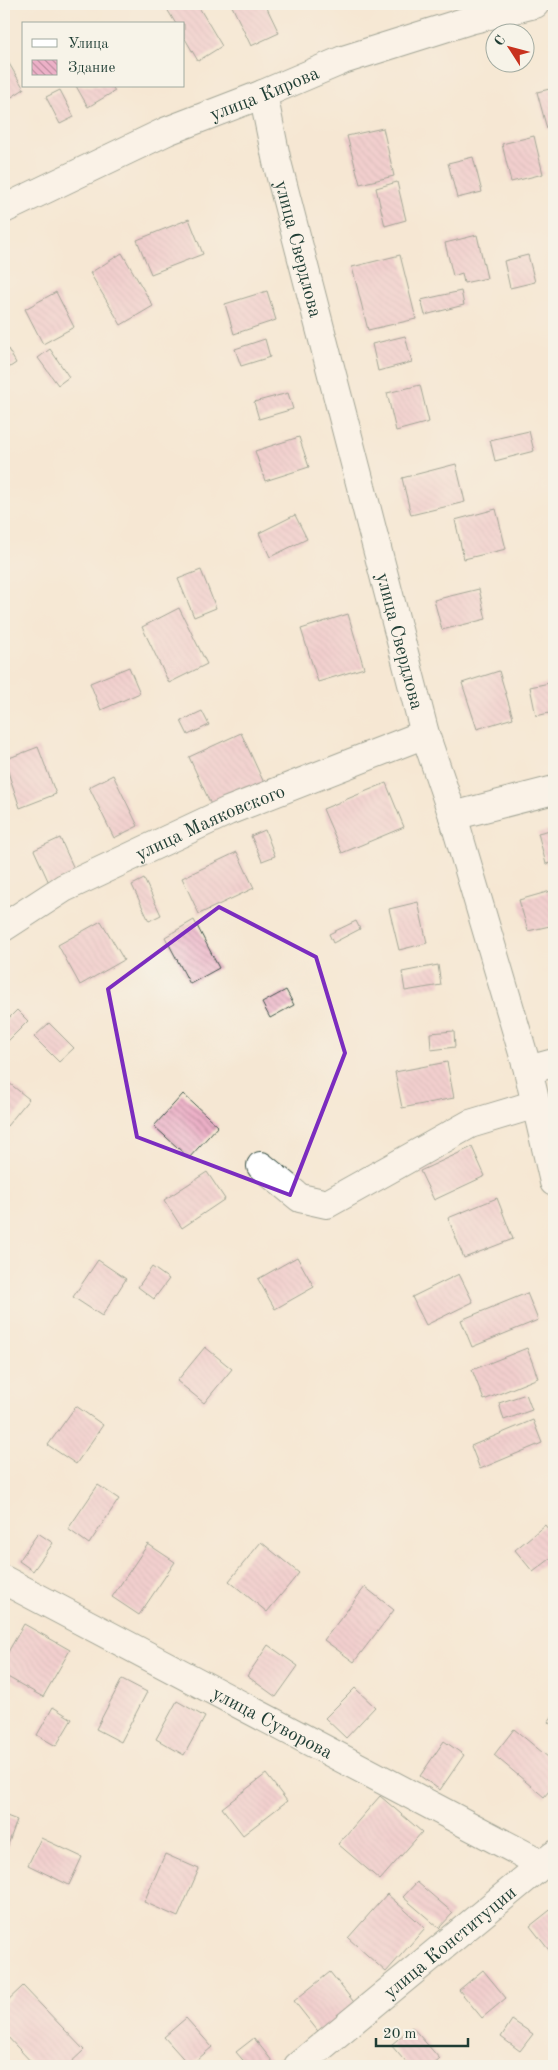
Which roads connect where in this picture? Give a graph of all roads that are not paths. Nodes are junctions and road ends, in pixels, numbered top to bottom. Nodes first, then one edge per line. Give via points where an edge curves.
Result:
1 (535, 4) edge
2 (466, 12) edge
3 (263, 94) junction
4 (4, 209) edge
5 (425, 734) junction
6 (554, 790) edge
7 (454, 816) junction
8 (4, 927) edge
9 (554, 1063) edge
10 (528, 1070) junction
11 (536, 1104) junction
12 (261, 1166) dead end
13 (554, 1182) edge
14 (4, 1580) edge
15 (548, 1859) edge
16 (298, 2066) edge

1 - 2 street, улица Кирова
2 - 3 street, улица Кирова
3 - 4 street, улица Кирова via 167,131
3 - 5 street, улица Свердлова via 277,162
5 - 7 street, улица Свердлова
5 - 8 street, улица Маяковского via 228,811 64,888
6 - 7 street
7 - 10 street, улица Свердлова
9 - 10 street
10 - 11 street, улица Свердлова
11 - 12 street via 470,1124 327,1204 300,1198
11 - 13 street, улица Свердлова
14 - 15 street, улица Суворова
15 - 16 street, улица Конституции

